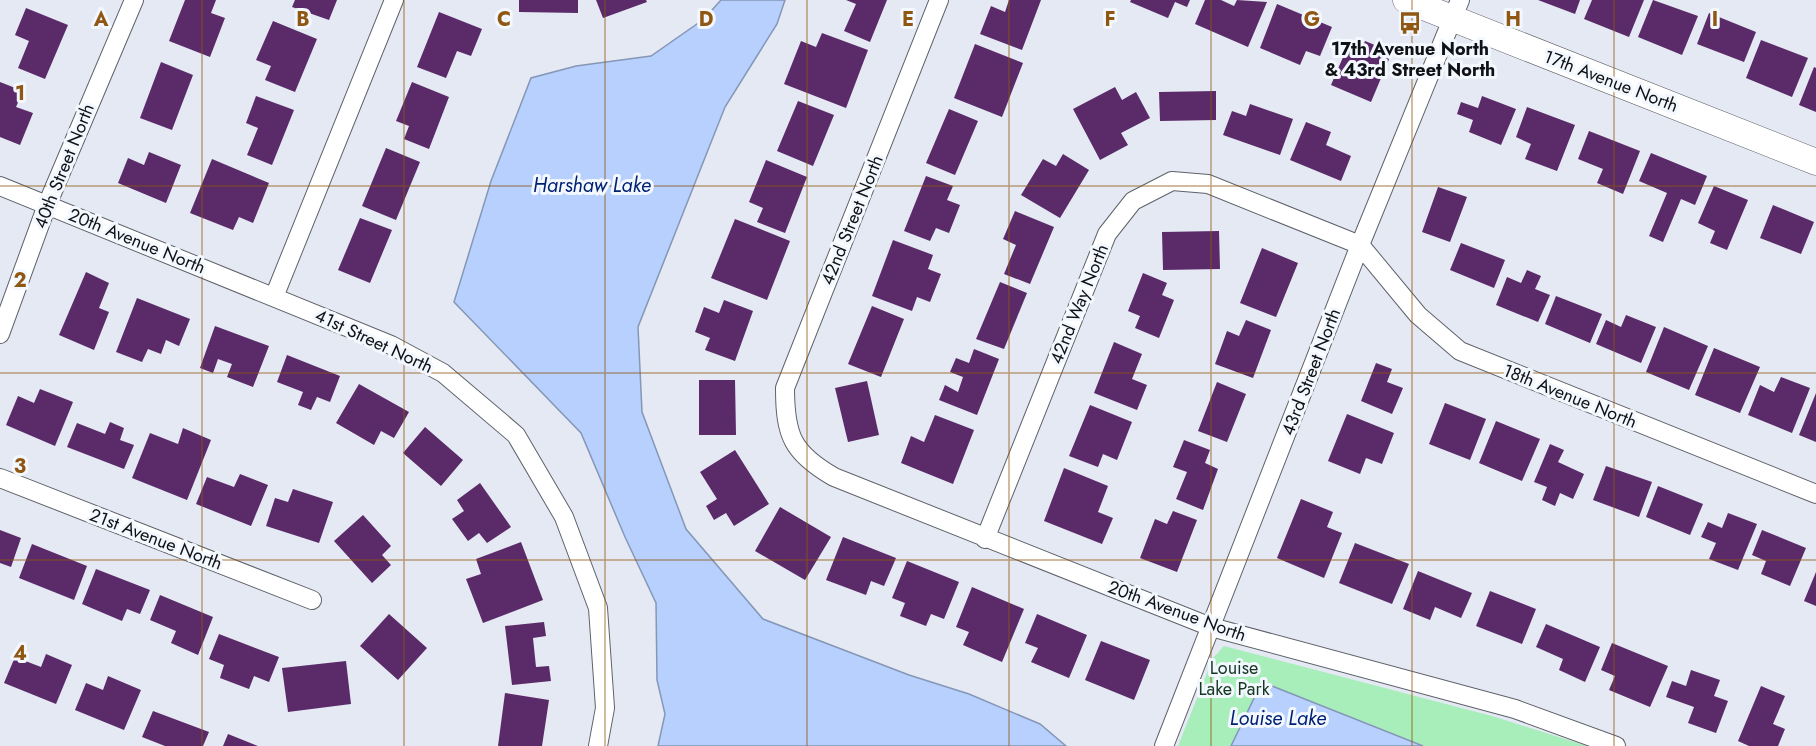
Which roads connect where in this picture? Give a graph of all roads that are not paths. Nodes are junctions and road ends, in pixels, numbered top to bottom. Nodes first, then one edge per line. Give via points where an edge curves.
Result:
1 (134, 0) edge
2 (394, 0) edge
3 (939, 0) edge
4 (1406, 0) edge
5 (1456, 9) edge
6 (1816, 162) edge
7 (0, 186) edge
8 (47, 205) junction
9 (1360, 245) junction
10 (274, 297) junction
11 (0, 334) edge
12 (794, 441) joint
13 (0, 478) edge
14 (1816, 494) edge
15 (985, 539) junction
16 (312, 600) dead end
17 (1211, 627) junction
18 (598, 746) edge
19 (1164, 746) edge
20 (1617, 746) edge

1 - 8 street, 40th Street North
2 - 10 street
3 - 12 street, 42nd Street North via 785,388 785,416
4 - 5 street, 17th Avenue North
5 - 6 street, 17th Avenue North
5 - 9 street, 43rd Street North
7 - 8 street, 20th Avenue North
8 - 10 street, 20th Avenue North
8 - 11 street, 40th Street North
9 - 14 street, 18th Avenue North via 1418,315 1460,351
9 - 15 street, 42nd Way North via 1208,184 1172,181 1133,201 1107,234
9 - 17 street, 43rd Street North
10 - 18 street, 41st Street North via 392,345 443,373 516,435 564,517 598,608 604,708
12 - 15 street, 20th Avenue North via 808,462 834,477
13 - 16 street, 21st Avenue North
15 - 17 street, 20th Avenue North
17 - 19 street, 43rd Street North
17 - 20 street, 20th Avenue North via 1515,709

